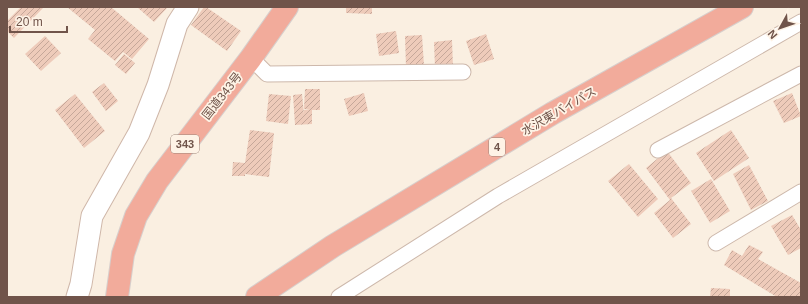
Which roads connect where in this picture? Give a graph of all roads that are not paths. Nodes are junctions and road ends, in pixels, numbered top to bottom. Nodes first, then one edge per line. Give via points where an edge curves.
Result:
1 (188, 7) edge
2 (288, 7) edge
3 (742, 7) edge
4 (801, 22) edge
5 (251, 58) junction
6 (463, 72) dead end
7 (801, 74) edge
8 (658, 150) dead end
9 (801, 192) edge
10 (716, 243) dead end
11 (77, 297) edge
12 (117, 297) edge
13 (257, 297) edge
14 (339, 297) edge

1 - 11 street via 177,24 140,133 92,216
2 - 5 highway, 国道343号 / 343
3 - 13 highway, 水沢東バイパス / 4 via 553,113 333,246
4 - 14 street via 498,196
5 - 6 street via 267,74
5 - 12 highway, 国道343号 / 343 via 156,181 136,216 123,254
7 - 8 street
9 - 10 street

